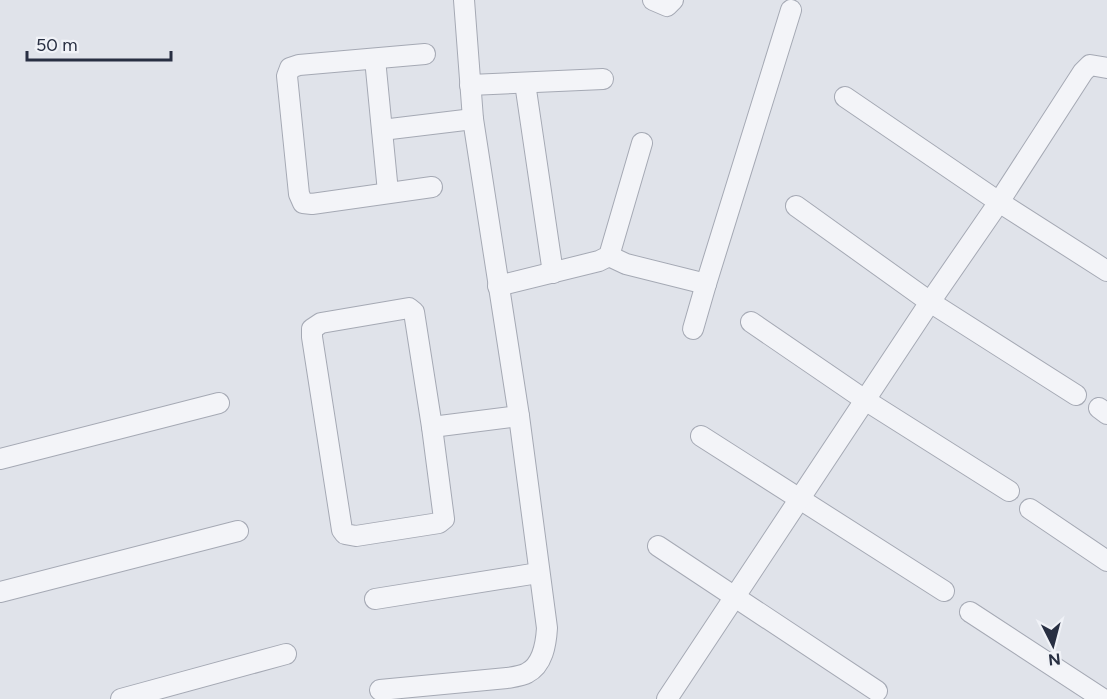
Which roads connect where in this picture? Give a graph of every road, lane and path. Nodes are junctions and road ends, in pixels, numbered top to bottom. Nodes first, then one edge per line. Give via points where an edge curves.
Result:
1 (464, 0) edge
2 (653, 0) edge
3 (673, 0) edge
4 (791, 10) dead end
5 (424, 54) dead end
6 (375, 59) junction
7 (1107, 68) edge
8 (603, 79) dead end
9 (525, 83) junction
10 (470, 85) junction
11 (845, 97) dead end
12 (473, 119) junction
13 (382, 130) junction
14 (642, 143) dead end
15 (432, 186) dead end
16 (388, 192) junction
17 (999, 202) junction
18 (796, 206) dead end
19 (609, 256) junction
20 (1107, 271) edge
21 (553, 273) junction
22 (706, 284) junction
23 (498, 286) junction
24 (930, 302) junction
25 (751, 322) dead end
26 (693, 329) dead end
27 (1076, 395) dead end
28 (865, 400) junction
29 (219, 403) dead end
30 (519, 416) junction
31 (432, 426) junction
32 (701, 436) dead end
33 (0, 459) edge
34 (1009, 491) dead end
35 (801, 499) junction
36 (1030, 509) dead end
37 (238, 531) dead end
38 (658, 546) dead end
39 (1107, 561) edge
40 (538, 573) junction
41 (944, 591) dead end
42 (0, 592) edge
43 (735, 598) junction
44 (375, 599) dead end
45 (970, 612) dead end
46 (286, 654) dead end
47 (380, 690) dead end
48 (877, 691) dead end
49 (121, 699) edge
50 (667, 699) edge
51 (1103, 699) edge

1 - 10 street
2 - 3 street via 667,6
4 - 22 street
5 - 6 street
6 - 13 street
6 - 16 street via 290,68 287,76 298,194 303,203 312,204
7 - 17 street via 1090,65 1083,72
8 - 9 street
9 - 10 street
9 - 21 street
10 - 12 street
11 - 17 street
12 - 13 street
12 - 23 street
13 - 16 street
14 - 19 street
15 - 16 street
17 - 20 street
17 - 24 street
18 - 24 street
19 - 21 street
19 - 22 street
21 - 23 street
22 - 26 street
23 - 30 street
24 - 27 street
24 - 28 street
25 - 28 street
28 - 34 street
28 - 35 street
29 - 33 street
30 - 31 street
30 - 40 street
31 - 31 street via 414,312 409,308 321,323 312,328 345,534 356,536 439,524 444,519
32 - 35 street
35 - 41 street
35 - 43 street
36 - 39 street
37 - 42 street
38 - 43 street
40 - 44 street
40 - 47 street via 546,643 538,664 527,673
43 - 48 street
43 - 50 street
45 - 51 street
46 - 49 street

